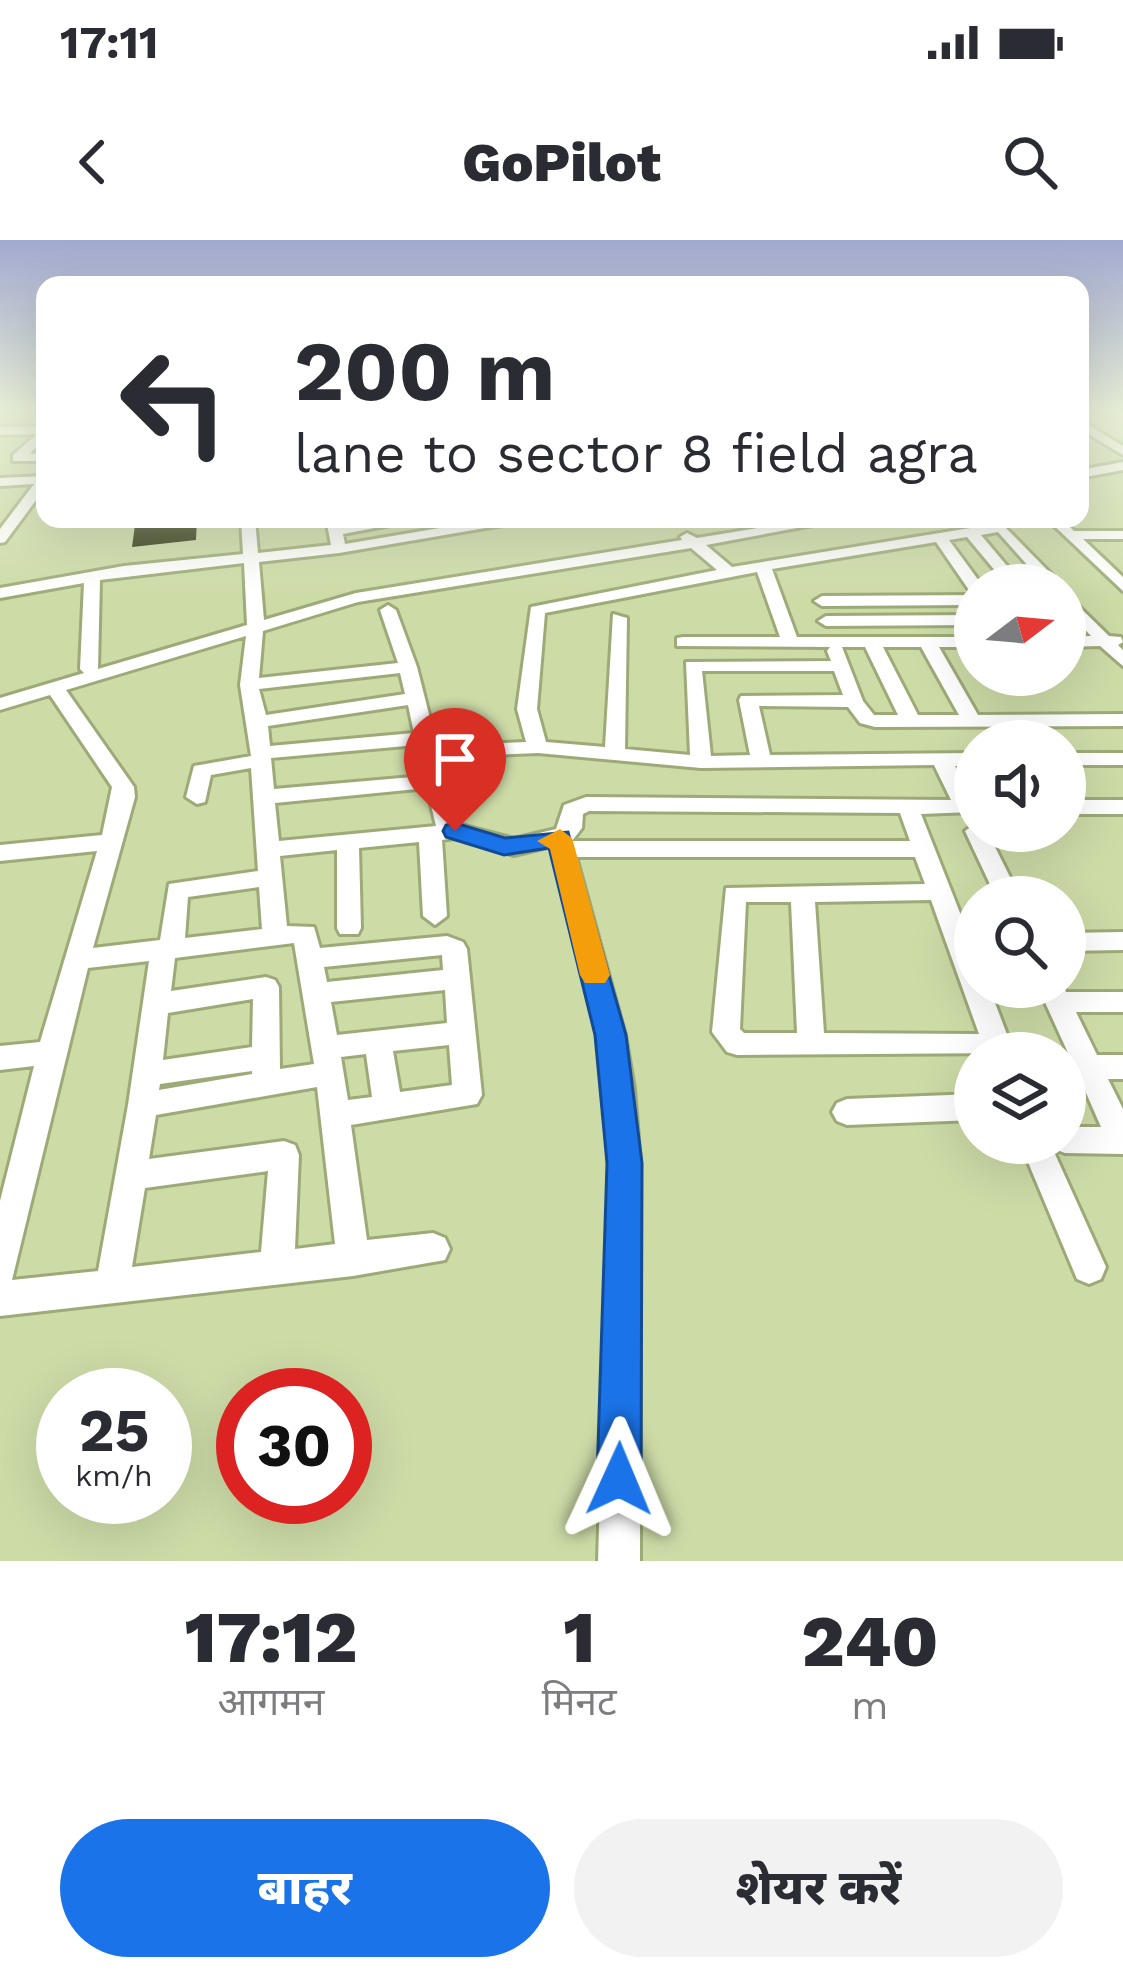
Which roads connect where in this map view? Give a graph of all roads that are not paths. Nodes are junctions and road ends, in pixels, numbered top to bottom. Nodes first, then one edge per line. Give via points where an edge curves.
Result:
1 (36, 480) edge
2 (0, 482) edge
3 (36, 492) edge
4 (36, 510) edge
5 (0, 511) edge
6 (21, 511) junction
7 (248, 528) edge
8 (335, 528) edge
9 (464, 528) edge
10 (751, 528) edge
11 (771, 528) edge
12 (1064, 528) edge
13 (970, 531) junction
14 (1072, 535) junction
15 (1123, 535) edge
16 (939, 536) junction
17 (0, 539) edge
18 (689, 539) junction
19 (340, 549) junction
20 (249, 560) junction
21 (959, 564) edge
22 (998, 564) edge
23 (1036, 564) edge
24 (763, 566) junction
25 (731, 572) junction
26 (92, 576) junction
27 (1123, 586) edge
28 (0, 593) edge
29 (822, 601) dead end
30 (954, 601) edge
31 (388, 610) dead end
32 (620, 618) dead end
33 (954, 620) edge
34 (826, 621) dead end
35 (1086, 621) edge
36 (254, 626) junction
37 (1114, 641) edge
38 (683, 642) dead end
39 (927, 642) junction
40 (954, 642) edge
41 (791, 643) junction
42 (833, 643) junction
43 (872, 643) junction
44 (1123, 661) edge
45 (842, 666) junction
46 (408, 668) junction
47 (89, 669) junction
48 (249, 685) junction
49 (55, 688) junction
50 (0, 694) edge
51 (416, 698) junction
52 (854, 701) junction
53 (0, 704) edge
54 (971, 720) edge
55 (1086, 720) edge
56 (1123, 720) edge
57 (911, 721) junction
58 (954, 721) edge
59 (258, 722) junction
60 (427, 745) junction
61 (538, 747) junction
62 (261, 757) junction
63 (615, 758) junction
64 (943, 759) junction
65 (954, 759) edge
66 (1086, 759) edge
67 (1123, 759) edge
68 (701, 762) junction
69 (762, 763) junction
70 (954, 779) edge
71 (435, 781) junction
72 (197, 797) dead end
73 (264, 797) junction
74 (908, 807) junction
75 (954, 807) edge
76 (1086, 807) edge
77 (1123, 807) edge
78 (439, 832) junction
79 (108, 842) junction
80 (349, 842) junction
81 (561, 843) junction
82 (923, 849) junction
83 (268, 850) junction
84 (0, 853) edge
85 (270, 878) junction
86 (940, 892) junction
87 (803, 894) junction
88 (434, 916) dead end
89 (349, 928) dead end
90 (954, 930) edge
91 (274, 936) junction
92 (1123, 941) edge
93 (1086, 942) edge
94 (167, 949) junction
95 (307, 959) junction
96 (76, 960) junction
97 (457, 979) junction
98 (314, 993) junction
99 (1086, 998) edge
100 (1123, 1002) edge
101 (156, 1004) junction
102 (461, 1032) junction
103 (378, 1042) junction
104 (811, 1042) junction
105 (954, 1047) edge
106 (51, 1052) junction
107 (0, 1058) edge
108 (327, 1061) junction
109 (1086, 1067) edge
110 (1123, 1067) edge
111 (266, 1070) junction
112 (1086, 1081) edge
113 (145, 1089) junction
114 (388, 1107) junction
115 (954, 1108) edge
116 (847, 1112) dead end
117 (335, 1115) junction
118 (1086, 1140) edge
119 (1123, 1141) edge
120 (1044, 1164) edge
121 (129, 1176) junction
122 (433, 1249) dead end
123 (352, 1260) junction
124 (1089, 1267) dead end
125 (0, 1269) edge
126 (277, 1269) junction
127 (112, 1288) junction
128 (0, 1299) edge
129 (619, 1561) edge

1 - 2 street
3 - 6 street
4 - 6 street
5 - 6 street
6 - 17 street
7 - 20 street
8 - 19 street
9 - 19 street
10 - 18 street
11 - 18 street
12 - 14 street
13 - 16 street
13 - 22 street
13 - 23 street via 1004,528
14 - 15 street
14 - 27 street
16 - 21 street
16 - 24 street
18 - 25 street
18 - 36 street via 372,595
19 - 20 street
20 - 26 street
20 - 36 street
24 - 25 street
24 - 41 street
25 - 61 street via 537,610 526,709
26 - 28 street
26 - 47 street
29 - 30 street
31 - 46 street
32 - 63 street
33 - 34 street
35 - 37 street
36 - 47 street
36 - 48 street
36 - 49 street
37 - 44 street
38 - 41 street
39 - 40 street
39 - 43 street
39 - 54 street
41 - 42 street
42 - 43 street
42 - 45 street
43 - 57 street
45 - 52 street
45 - 68 street via 692,666
46 - 48 street
46 - 51 street
47 - 50 street
48 - 59 street
49 - 53 street
49 - 79 street via 123,787
51 - 59 street
51 - 60 street
52 - 57 street via 870,720
52 - 69 street via 748,700
55 - 56 street
57 - 58 street
59 - 62 street
60 - 61 street
60 - 62 street
60 - 71 street
61 - 63 street
62 - 72 street via 201,770
62 - 73 street
63 - 68 street
64 - 65 street
64 - 69 street
64 - 70 street
66 - 67 street
68 - 69 street
71 - 73 street
71 - 78 street
73 - 83 street
74 - 75 street
74 - 81 street via 586,804 572,810
74 - 82 street
76 - 77 street
78 - 80 street
78 - 81 street via 467,832 504,847
78 - 88 street
79 - 84 street
79 - 96 street
80 - 83 street
80 - 89 street
81 - 82 street
81 - 129 street via 620,1089
82 - 86 street
83 - 85 street
85 - 91 street
85 - 94 street via 177,890
86 - 87 street
86 - 90 street
87 - 104 street
87 - 104 street via 731,897 726,1032 737,1044
91 - 94 street
91 - 95 street via 305,933
92 - 93 street
94 - 96 street
94 - 101 street
95 - 97 street via 450,945
95 - 98 street
96 - 106 street
97 - 98 street
97 - 102 street
98 - 108 street
99 - 100 street
101 - 111 street via 266,987
101 - 113 street
102 - 103 street
102 - 114 street via 467,1095
103 - 108 street
103 - 114 street
104 - 105 street
106 - 107 street
106 - 125 street
108 - 111 street
108 - 117 street
109 - 110 street
111 - 113 street
112 - 119 street
113 - 121 street
114 - 117 street
115 - 116 street
117 - 123 street
118 - 119 street
120 - 124 street
121 - 126 street via 284,1155
121 - 127 street
122 - 123 street
123 - 126 street
126 - 127 street
127 - 128 street

